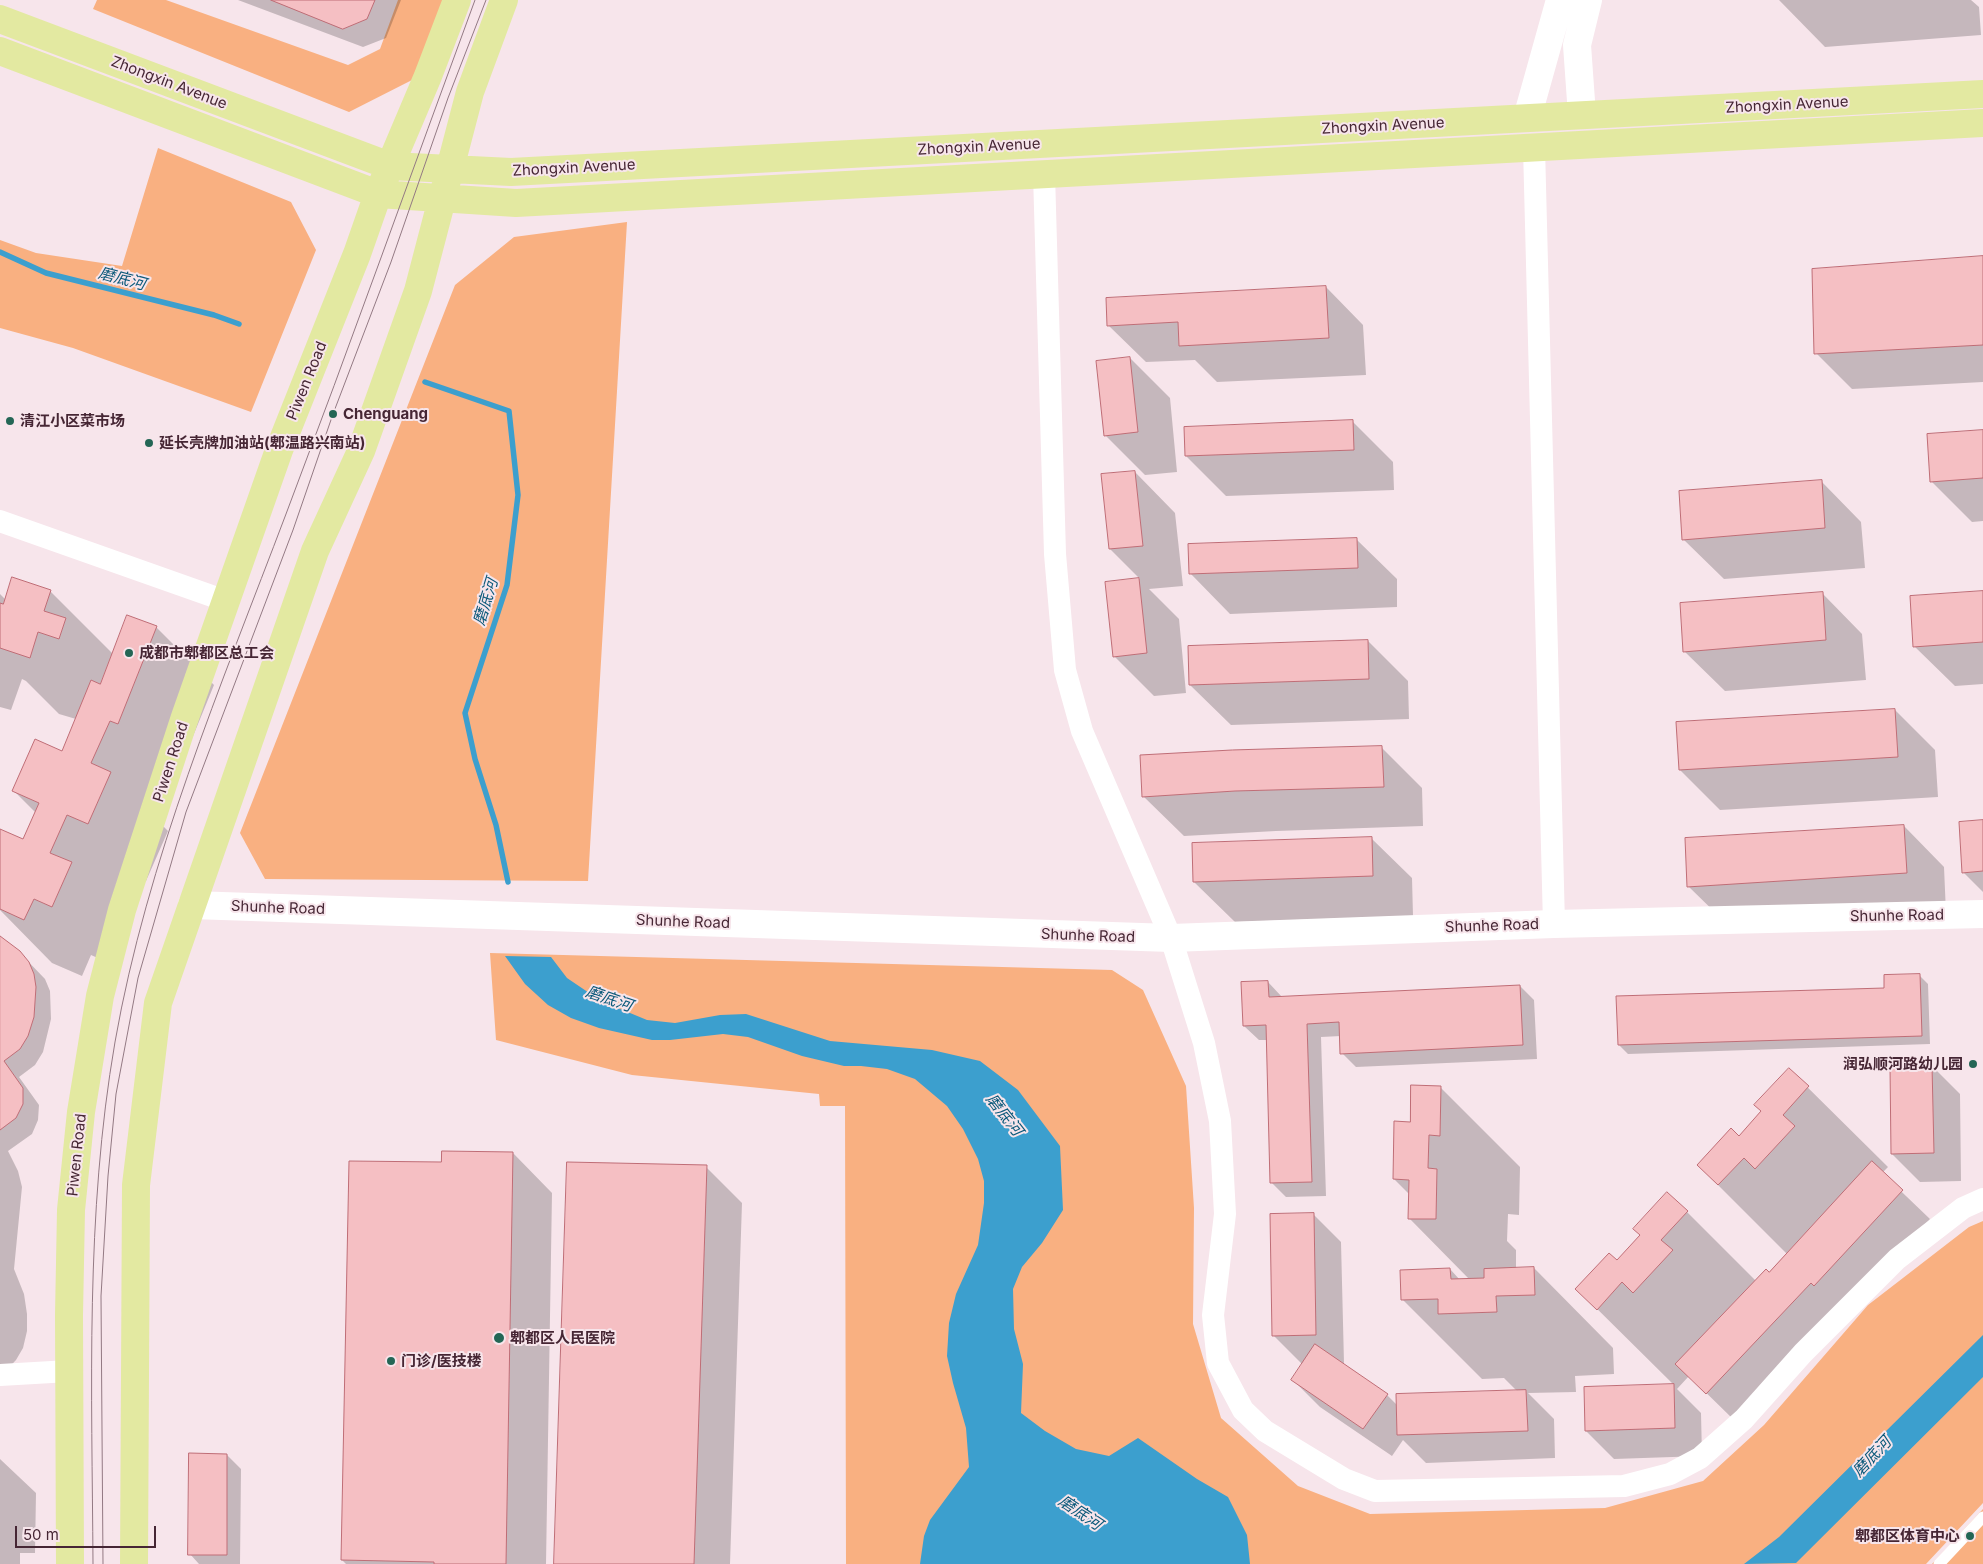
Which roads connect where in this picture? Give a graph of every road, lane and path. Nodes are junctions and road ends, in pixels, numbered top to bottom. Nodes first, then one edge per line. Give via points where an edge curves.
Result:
1 (457, 0) edge
2 (504, 0) edge
3 (1560, 0) edge
4 (1588, 0) edge
5 (0, 19) edge
6 (0, 51) edge
7 (1983, 94) edge
8 (1582, 115) junction
9 (1527, 118) junction
10 (1983, 123) edge
11 (1534, 148) junction
12 (390, 166) junction
13 (449, 168) junction
14 (1044, 174) junction
15 (378, 194) junction
16 (441, 198) junction
17 (0, 521) edge
18 (226, 601) junction
19 (192, 905) junction
20 (1983, 914) edge
21 (1554, 924) junction
22 (1171, 938) junction
23 (1983, 1199) edge
24 (69, 1371) junction
25 (0, 1375) edge
26 (1983, 1517) edge
27 (70, 1564) edge
28 (134, 1564) edge
29 (1939, 1564) edge

1 - 12 main road, Piwen Road
2 - 13 main road via 470,92
3 - 9 street
4 - 8 street via 1577,45
5 - 12 main road, Zhongxin Avenue
6 - 15 main road, Zhongxin Avenue
7 - 8 main road, Zhongxin Avenue
8 - 9 main road, Zhongxin Avenue
9 - 13 main road, Zhongxin Avenue via 511,172
10 - 11 main road, Zhongxin Avenue
11 - 14 main road, Zhongxin Avenue
11 - 21 street
12 - 13 main road, Zhongxin Avenue
12 - 15 main road, Piwen Road
13 - 16 main road
14 - 16 main road, Zhongxin Avenue via 516,203
14 - 22 street via 1055,554 1065,670 1082,732
15 - 16 main road, Zhongxin Avenue
15 - 18 main road, Piwen Road via 354,263 279,450
16 - 19 main road via 412,310 361,451 315,552
17 - 18 street
18 - 24 main road, Piwen Road via 122,910 100,996 81,1112 72,1210
19 - 22 street, Shunhe Road
19 - 28 main road via 158,1003 136,1185
20 - 21 street, Shunhe Road
21 - 22 street, Shunhe Road
22 - 23 street via 1204,1043 1220,1121 1225,1214 1213,1315 1218,1363 1243,1410 1265,1431 1344,1479 1375,1491 1624,1486 1670,1474 1700,1458 1744,1419 1802,1353 1898,1259 1963,1208
24 - 25 street
24 - 27 main road, Piwen Road
26 - 29 lane

